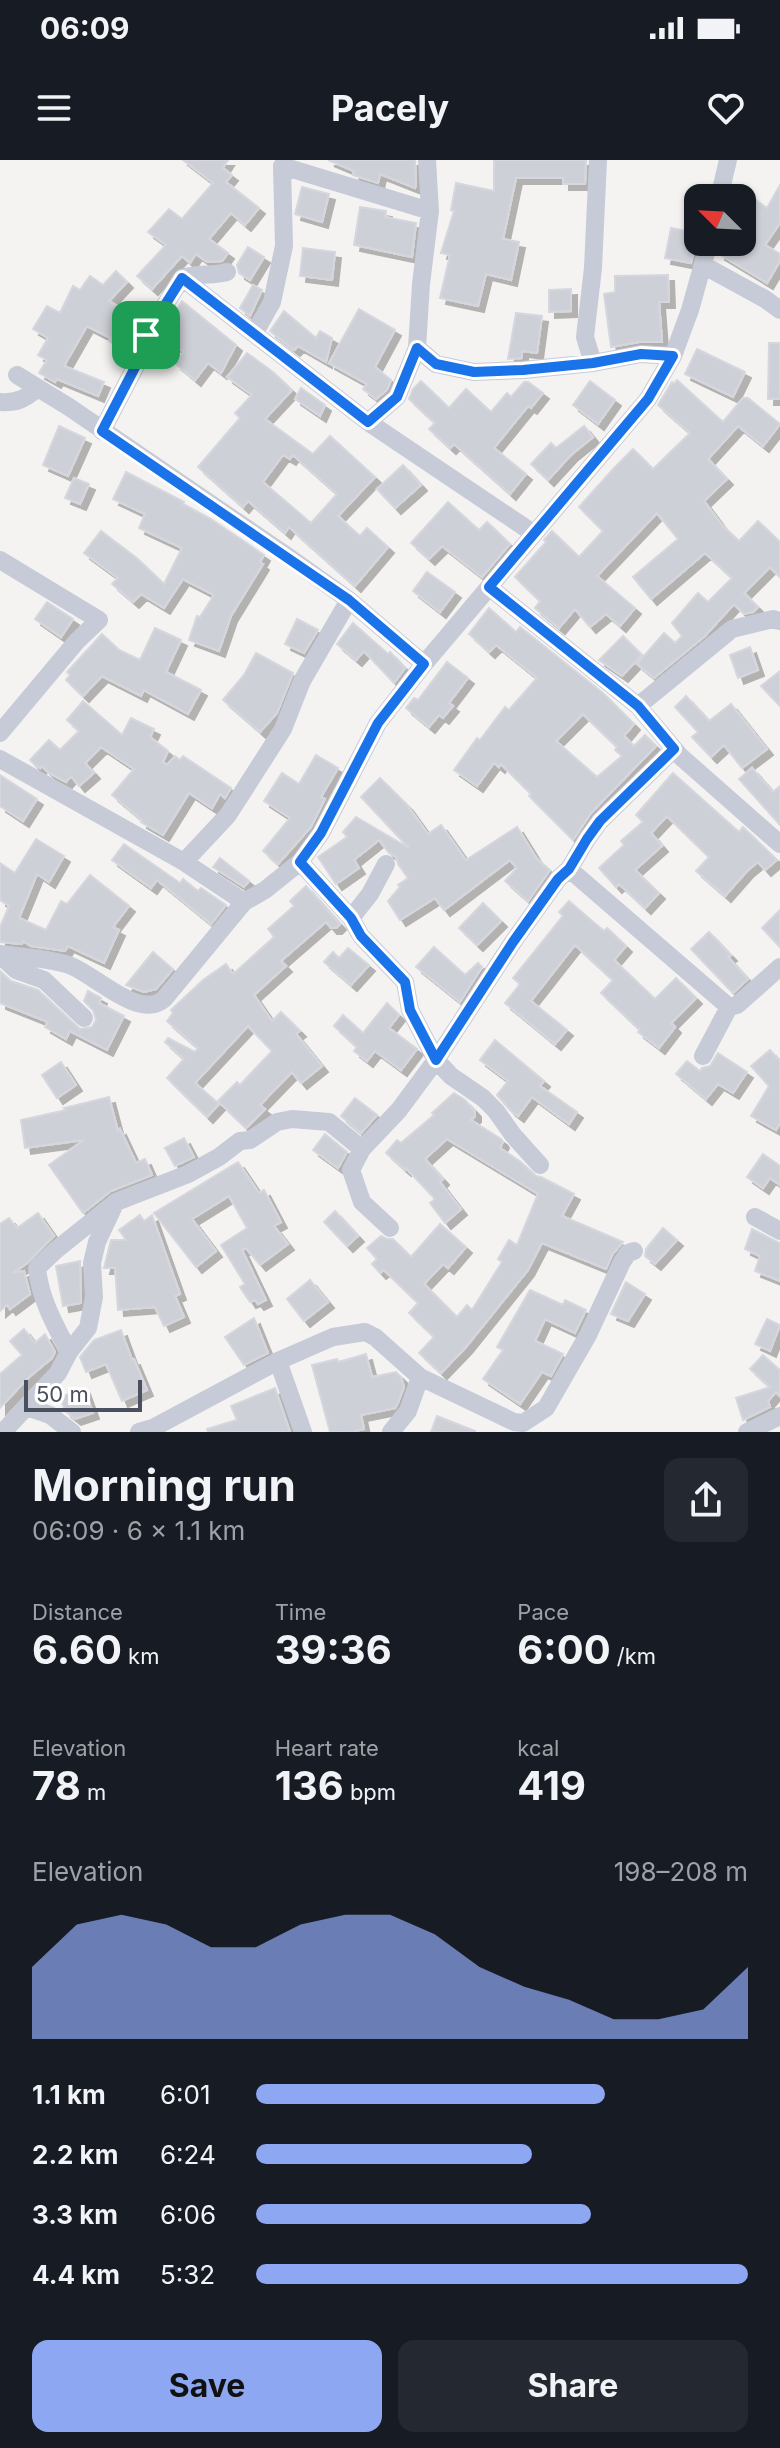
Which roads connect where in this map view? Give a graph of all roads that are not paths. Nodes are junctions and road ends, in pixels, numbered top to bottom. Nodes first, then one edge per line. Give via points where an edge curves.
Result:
1 (427, 160) edge
2 (598, 160) edge
3 (728, 160) edge
4 (722, 184) edge
5 (430, 211) junction
6 (705, 256) edge
7 (703, 265) junction
8 (227, 272) dead end
9 (182, 278) junction
10 (780, 310) edge
11 (254, 334) junction
12 (417, 348) junction
13 (673, 356) junction
14 (593, 363) junction
15 (17, 375) dead end
16 (38, 388) junction
17 (0, 402) edge
18 (368, 422) junction
19 (102, 431) junction
20 (533, 533) junction
21 (0, 560) edge
22 (489, 587) junction
23 (349, 600) junction
24 (778, 624) edge
25 (424, 664) junction
26 (638, 706) junction
27 (0, 733) edge
28 (674, 749) junction
29 (0, 759) edge
30 (780, 844) edge
31 (184, 862) junction
32 (300, 862) junction
33 (386, 864) dead end
34 (569, 869) junction
35 (244, 902) junction
36 (351, 918) junction
37 (0, 955) edge
38 (780, 967) edge
39 (729, 1007) junction
40 (84, 1018) dead end
41 (703, 1056) dead end
42 (436, 1060) junction
43 (362, 1149) junction
44 (540, 1165) dead end
45 (116, 1202) junction
46 (755, 1217) dead end
47 (390, 1228) dead end
48 (780, 1231) edge
49 (634, 1251) dead end
50 (69, 1352) junction
51 (278, 1361) junction
52 (420, 1377) junction
53 (27, 1407) junction
54 (780, 1416) edge
55 (3, 1432) edge
56 (72, 1432) edge
57 (139, 1432) edge
58 (303, 1432) edge
59 (391, 1432) edge
60 (747, 1432) edge

1 - 5 street
2 - 14 street via 585,337
3 - 4 street
5 - 11 street via 282,166 284,246 272,302
5 - 12 street
6 - 7 street
7 - 10 street
7 - 13 street
8 - 9 street
9 - 11 street
9 - 19 street via 146,335 143,352
11 - 18 street
12 - 14 street via 436,364 474,372
12 - 18 street via 397,397
13 - 14 street via 641,354
13 - 20 street via 648,399
15 - 16 street
16 - 17 street via 25,399
16 - 19 street
18 - 20 street
19 - 23 street
20 - 22 street
21 - 27 street via 99,620
22 - 25 street
22 - 26 street
23 - 25 street
23 - 31 street via 302,681 283,729 228,815
24 - 26 street via 732,629
25 - 32 street via 378,723 321,833
26 - 28 street
28 - 30 street
28 - 34 street via 600,821
29 - 31 street
31 - 35 street
32 - 35 street
32 - 36 street
33 - 36 street
34 - 39 street
34 - 42 street
35 - 37 street via 157,1005 123,996 70,965
36 - 42 street via 405,982 410,1010
37 - 40 street via 16,970 44,980
38 - 39 street
39 - 41 street
42 - 43 street
42 - 44 street via 496,1111
43 - 45 street via 329,1122 277,1122 188,1174
43 - 47 street via 351,1170 362,1202
45 - 50 street via 92,1263 94,1297 88,1328
45 - 50 street via 37,1268 46,1309
46 - 48 street
49 - 52 street via 622,1262 546,1408 523,1423
50 - 53 street via 58,1373
51 - 52 street via 333,1337 365,1332
51 - 57 street
51 - 58 street
52 - 59 street via 408,1411
53 - 55 street
53 - 56 street via 50,1415
54 - 60 street

